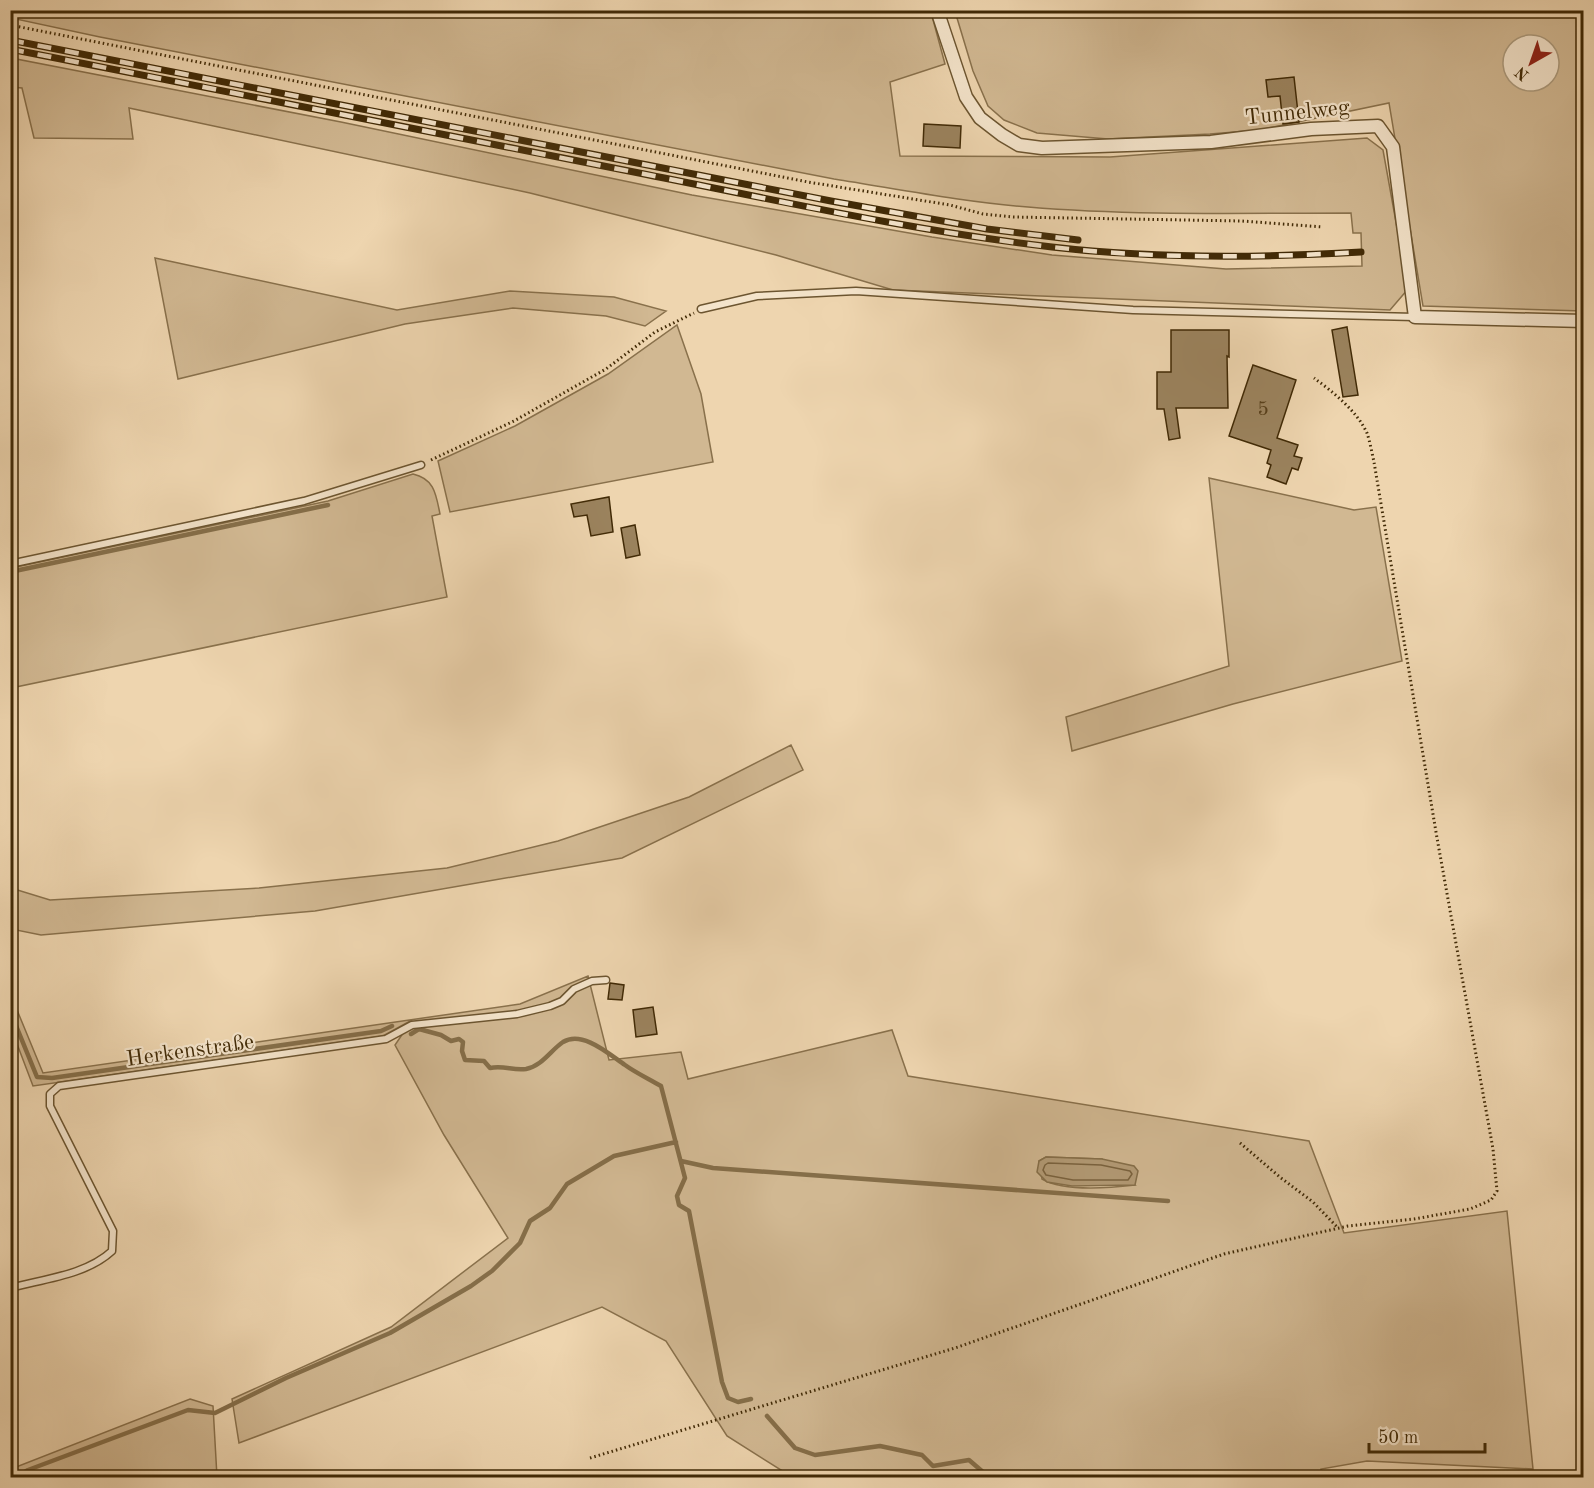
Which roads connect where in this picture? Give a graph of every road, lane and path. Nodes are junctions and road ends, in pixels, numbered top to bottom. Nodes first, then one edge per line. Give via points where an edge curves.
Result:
1 (936, 10) edge
2 (10, 25) edge
3 (1323, 227) dead end
4 (700, 309) joint
5 (1415, 317) junction
6 (1584, 321) edge
7 (1314, 378) dead end
8 (421, 465) joint
9 (10, 564) edge
10 (606, 980) dead end
11 (1240, 1143) dead end
12 (1338, 1228) junction
13 (10, 1288) edge
14 (590, 1458) dead end

1 - 5 street, Tunnelweg via 966,97 980,118 1019,145 1042,148 1211,142 1311,129 1378,126 1393,147
2 - 3 path via 983,214
4 - 5 lane via 757,296 856,291 1133,310
4 - 8 path via 655,332 606,369 513,421
5 - 6 street
7 - 12 path via 1349,408 1361,424 1374,462 1493,1149 1497,1191 1491,1200 1470,1209
8 - 9 lane via 304,501
10 - 13 lane, Herkenstraße via 592,981 550,1006 517,1014 412,1025 386,1039 59,1086 50,1094 50,1106 113,1231 112,1251 88,1267
11 - 12 path via 1313,1202
12 - 14 path via 1224,1254 955,1348

